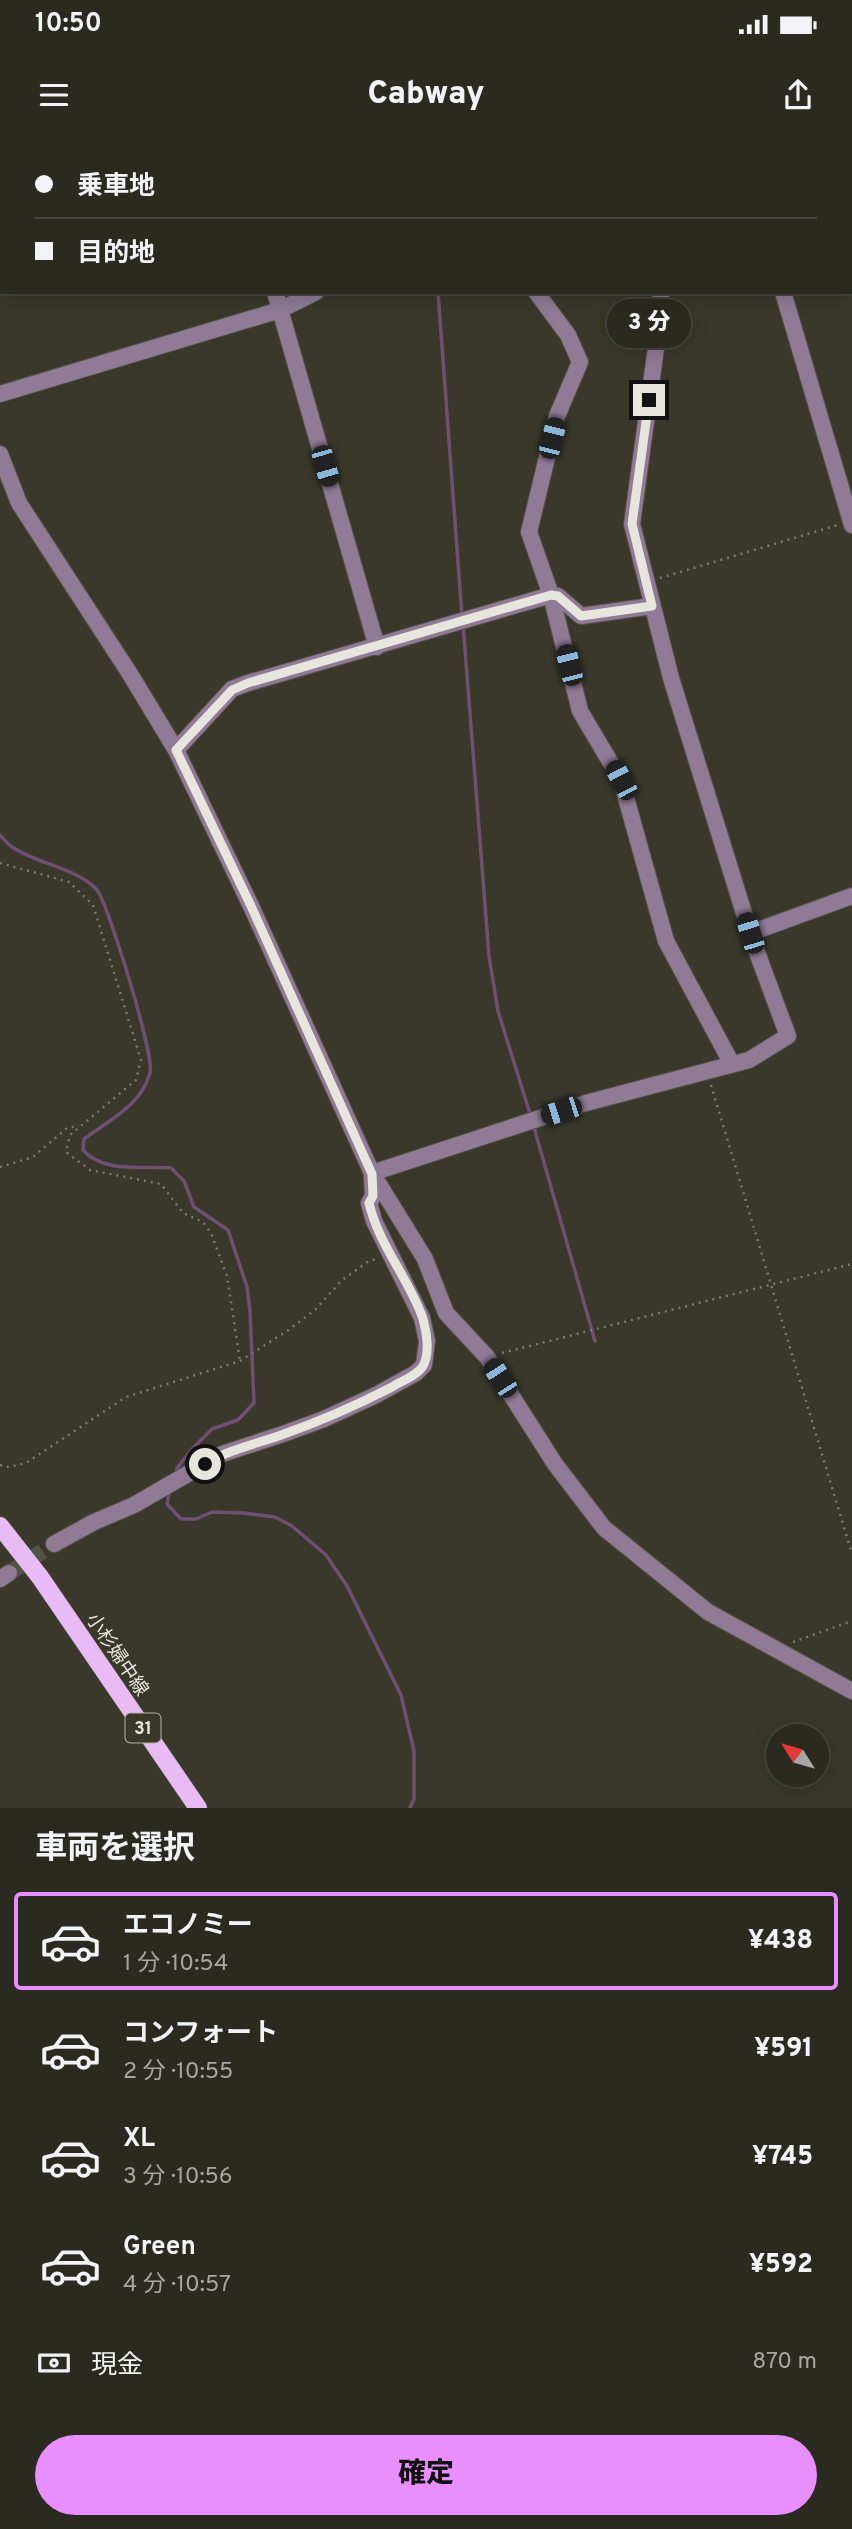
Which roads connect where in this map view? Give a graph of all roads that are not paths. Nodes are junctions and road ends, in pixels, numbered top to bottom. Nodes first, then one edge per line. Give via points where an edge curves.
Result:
1 (276, 294) edge
2 (312, 294) edge
3 (537, 294) edge
4 (661, 294) edge
5 (784, 294) edge
6 (280, 310) junction
7 (0, 394) edge
8 (0, 454) edge
9 (852, 523) edge
10 (551, 595) junction
11 (652, 606) junction
12 (377, 647) junction
13 (176, 750) junction
14 (852, 896) edge
15 (750, 933) junction
16 (732, 1064) junction
17 (372, 1174) junction
18 (0, 1526) edge
19 (54, 1544) tunnel mouth
20 (852, 1691) edge
21 (198, 1808) edge

1 - 6 street
2 - 6 street
3 - 10 street via 568,335 580,362 557,416 529,531
4 - 11 street via 632,524
5 - 9 street
6 - 7 street
6 - 12 street
8 - 13 street via 25,514
10 - 11 street via 581,616
10 - 12 street
10 - 16 street via 580,711 621,780 666,941
11 - 15 street
12 - 13 street via 232,690
13 - 17 street
14 - 15 street
15 - 16 street via 788,1036 749,1060
16 - 17 street via 586,1103
17 - 19 street via 369,1203 373,1222 422,1318 427,1341 424,1365 376,1395 324,1419 222,1454
17 - 20 street via 425,1259 446,1313 487,1357 555,1464 604,1528 708,1612
18 - 21 main road, 小杉婦中線 / 31

